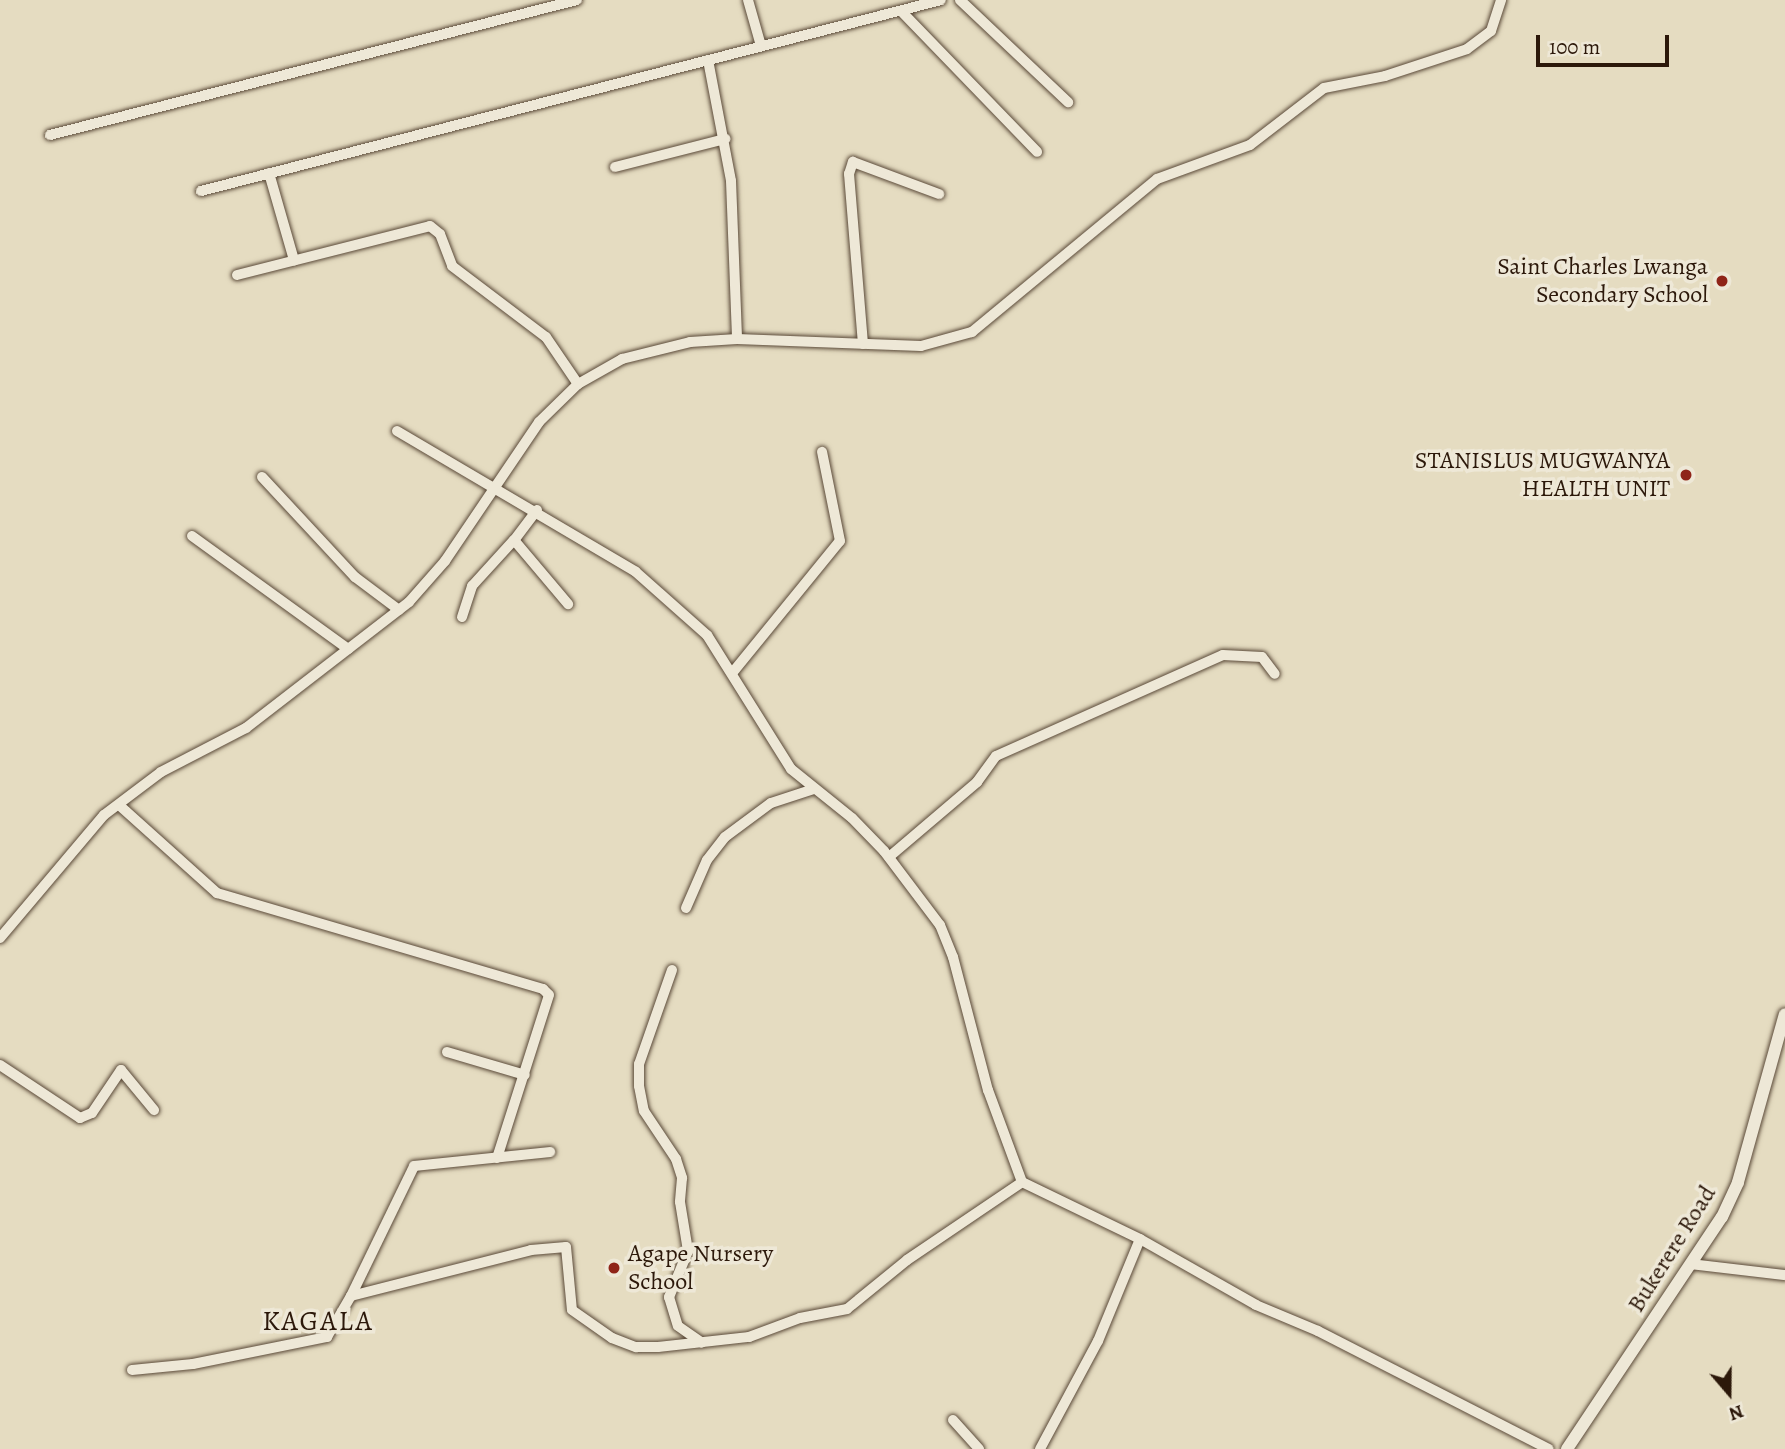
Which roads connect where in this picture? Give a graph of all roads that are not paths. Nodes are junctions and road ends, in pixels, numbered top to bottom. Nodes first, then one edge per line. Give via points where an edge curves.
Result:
1 (577, 0) edge
2 (748, 0) edge
3 (941, 0) edge
4 (960, 0) edge
5 (1501, 0) edge
6 (903, 13) junction
7 (761, 46) junction
8 (708, 60) junction
9 (1068, 102) dead end
10 (50, 135) dead end
11 (725, 139) junction
12 (1037, 152) dead end
13 (615, 167) dead end
14 (269, 173) junction
15 (201, 191) dead end
16 (939, 194) dead end
17 (294, 260) junction
18 (237, 275) dead end
19 (737, 339) junction
20 (863, 344) junction
21 (578, 384) junction
22 (397, 431) dead end
23 (822, 452) dead end
24 (262, 477) dead end
25 (497, 486) junction
26 (537, 510) junction
27 (192, 536) dead end
28 (514, 540) junction
29 (568, 604) dead end
30 (398, 610) junction
31 (462, 617) dead end
32 (348, 649) junction
33 (733, 672) junction
34 (1275, 674) dead end
35 (814, 789) junction
36 (119, 805) junction
37 (889, 858) junction
38 (686, 908) dead end
39 (0, 938) edge
40 (672, 970) dead end
41 (1785, 1014) edge
42 (447, 1052) dead end
43 (0, 1065) edge
44 (525, 1075) junction
45 (154, 1110) dead end
46 (550, 1152) dead end
47 (497, 1158) junction
48 (1022, 1182) junction
49 (1140, 1239) junction
50 (1691, 1264) junction
51 (1785, 1275) edge
52 (351, 1296) junction
53 (702, 1343) junction
54 (132, 1370) dead end
55 (953, 1420) dead end
56 (979, 1449) edge
57 (1040, 1449) edge
58 (1549, 1449) edge
59 (1567, 1449) edge

1 - 10 street
2 - 7 street
3 - 6 street
4 - 9 street
5 - 20 street via 1491,31 1467,49 1385,76 1324,88 1250,145 1157,179 972,332 921,346
6 - 7 street
6 - 12 street
7 - 8 street
8 - 11 street
8 - 14 street
11 - 13 street
11 - 19 street via 738,284
14 - 15 street
14 - 17 street
16 - 20 street via 853,162 849,174
17 - 18 street
17 - 21 street via 430,226 440,234 452,266 546,337
19 - 20 street
19 - 21 street via 652,348
21 - 25 street via 539,422
22 - 25 street
23 - 33 street via 840,541
24 - 30 street via 355,577
25 - 26 street
25 - 30 street via 445,561
26 - 28 street
26 - 33 street via 636,572 689,617
27 - 32 street
28 - 29 street
28 - 31 street via 472,586
30 - 32 street
32 - 36 street via 246,728 161,772
33 - 35 street via 790,769
34 - 37 street via 1262,657 1223,655 996,756 977,782
35 - 37 street via 852,818
35 - 38 street via 771,803 725,836 707,860
36 - 39 street via 91,827
36 - 44 street via 217,893 543,989 549,995 548,1007
37 - 48 street via 925,901 948,940 988,1090
40 - 53 street via 639,1064 639,1086 645,1111 676,1159 682,1178 680,1202 688,1251 669,1297 678,1325
41 - 50 street, Bukerere Road via 1738,1182
42 - 44 street
43 - 45 street via 80,1118 92,1113 121,1070
44 - 47 street
46 - 47 street
47 - 52 street via 414,1166
48 - 49 street
48 - 53 street via 907,1260 847,1310 800,1318 749,1337
49 - 57 street via 1098,1341
49 - 58 street via 1256,1305 1318,1331
50 - 51 street
50 - 59 street, Bukerere Road
52 - 53 street via 531,1250 566,1247 568,1295 572,1310 584,1322 636,1347
52 - 54 street via 327,1337 193,1364
55 - 56 street

